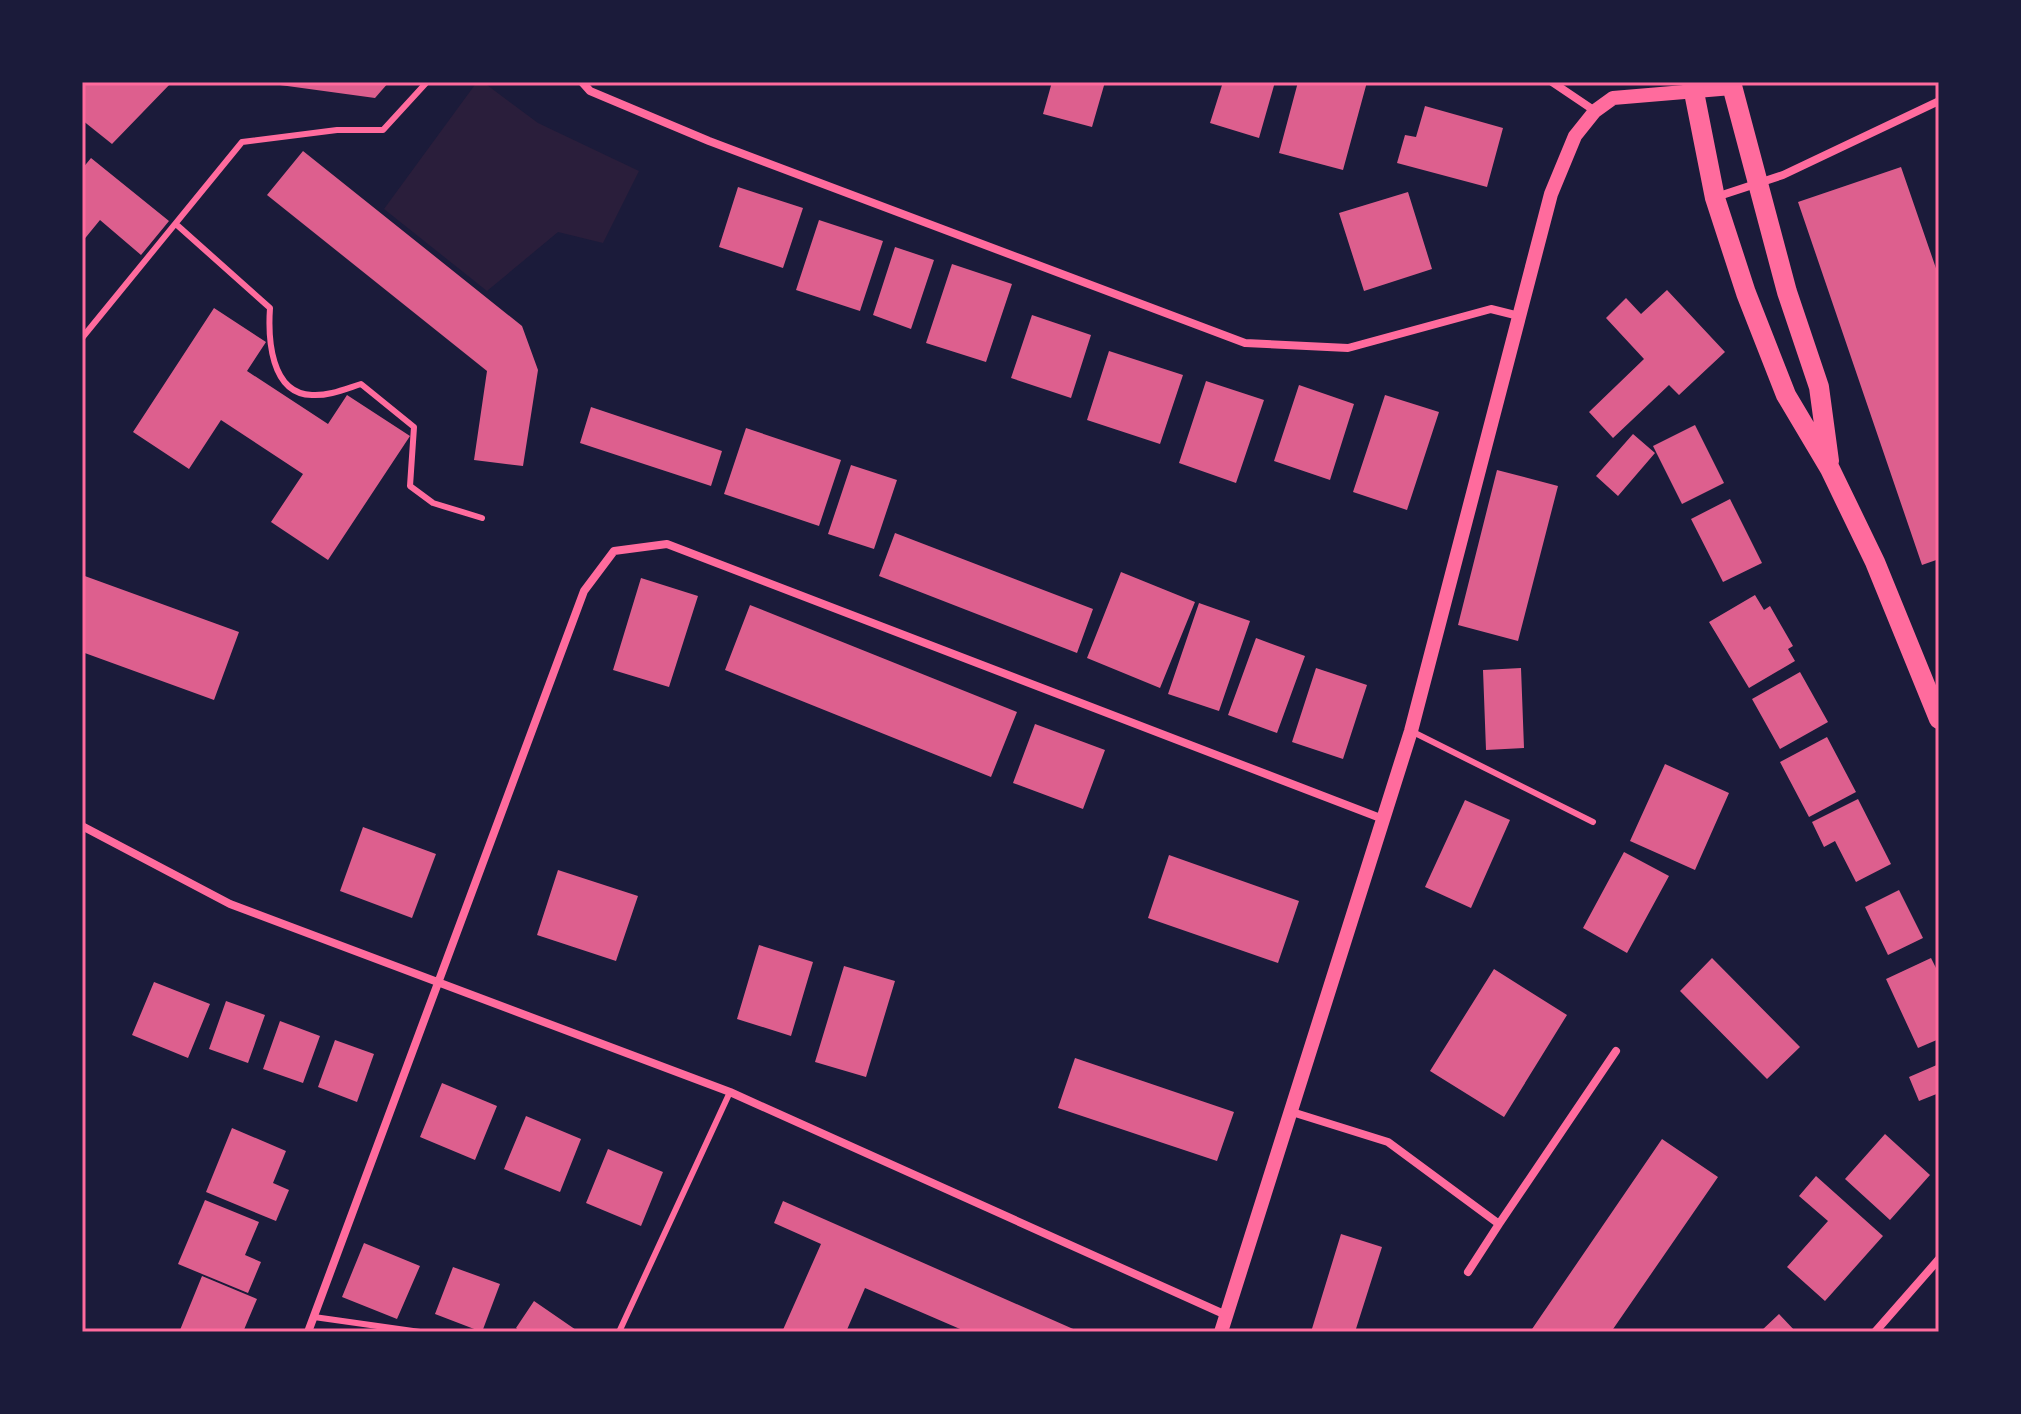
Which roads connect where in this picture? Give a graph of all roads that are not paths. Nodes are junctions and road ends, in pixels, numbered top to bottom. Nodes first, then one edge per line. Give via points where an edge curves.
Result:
1 (427, 82) edge
2 (582, 82) edge
3 (1552, 82) edge
4 (1731, 85) edge
5 (1693, 88) edge
6 (1939, 101) edge
7 (1595, 111) junction
8 (1757, 186) junction
9 (1715, 198) junction
10 (177, 225) junction
11 (1519, 316) junction
12 (82, 338) edge
13 (1830, 469) junction
14 (482, 518) dead end
15 (1939, 719) edge
16 (1411, 731) junction
17 (1384, 819) junction
18 (1593, 822) dead end
19 (82, 826) edge
20 (436, 982) junction
21 (1616, 1051) dead end
22 (730, 1092) junction
23 (1292, 1112) junction
24 (1499, 1224) junction
25 (1939, 1259) edge
26 (1468, 1272) dead end
27 (1226, 1315) junction
28 (314, 1317) junction
29 (308, 1332) edge
30 (420, 1332) edge
31 (619, 1332) edge
32 (1221, 1332) edge
33 (1875, 1332) edge

1 - 10 lane via 383,130 242,142
2 - 11 street via 590,91 709,141 1245,343 1348,348 1491,309
3 - 7 street
4 - 5 street
4 - 8 main road
5 - 7 street via 1613,98
5 - 9 main road
6 - 8 street
7 - 11 street via 1575,136 1551,194
8 - 9 street
8 - 13 main road via 1819,387
9 - 13 main road via 1786,395
10 - 12 lane
10 - 14 lane via 270,308 268,337 285,381 307,396 361,384 414,427 410,486 433,503
11 - 16 street
13 - 15 main road via 1875,562
16 - 17 street
16 - 18 lane
17 - 20 street via 667,544 614,551 584,591
17 - 23 street
19 - 20 street via 230,904
20 - 22 street
20 - 28 street
21 - 24 street
22 - 27 street
22 - 31 lane
23 - 24 street via 1388,1142
23 - 27 street
24 - 26 street
25 - 33 street
27 - 32 street
28 - 29 street
28 - 30 lane

